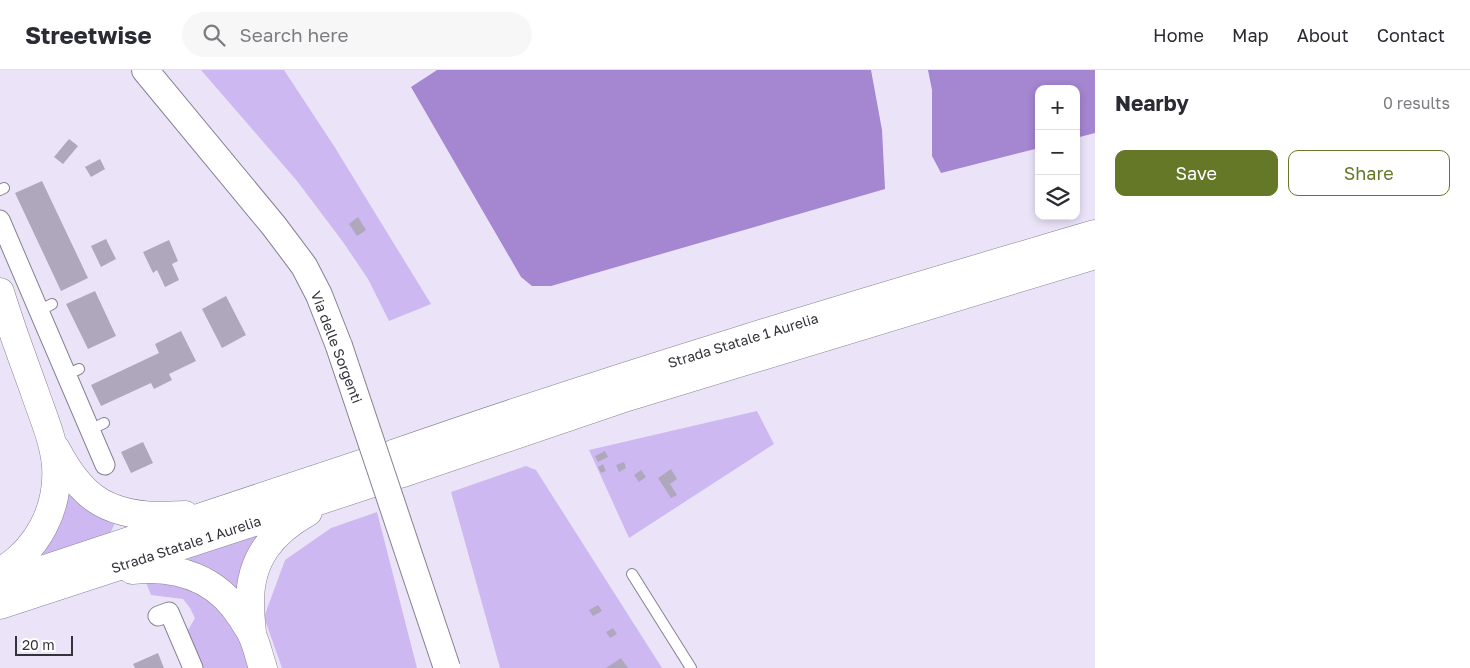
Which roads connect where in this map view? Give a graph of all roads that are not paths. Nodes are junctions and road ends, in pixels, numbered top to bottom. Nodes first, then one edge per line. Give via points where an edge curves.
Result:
1 (145, 70) edge
2 (0, 220) edge
3 (1095, 234) edge
4 (1095, 255) edge
5 (0, 292) edge
6 (50, 438) junction
7 (105, 465) dead end
8 (363, 478) junction
9 (206, 515) junction
10 (0, 572) edge
11 (632, 574) dead end
12 (90, 575) junction
13 (0, 584) edge
14 (0, 605) edge
15 (158, 616) dead end
16 (252, 634) junction
17 (193, 668) edge
18 (263, 668) edge
19 (447, 668) edge
20 (691, 668) edge

1 - 19 main road, Via delle Sorgenti, bridge via 274,226 304,266 319,295
2 - 7 street via 45,308 97,426
3 - 4 highway, Strada Statale 1 Aurelia via 817,316 496,418 397,464
5 - 6 highway
6 - 9 highway via 73,477 102,504 126,512 158,516
6 - 10 highway via 56,465 56,489 47,520 29,548
8 - 9 highway, Strada Statale 1 Aurelia
8 - 12 highway, Strada Statale 1 Aurelia
8 - 16 highway via 298,518 267,544 252,583
9 - 13 highway, Strada Statale 1 Aurelia
11 - 20 lane
12 - 14 highway, Strada Statale 1 Aurelia
12 - 16 highway via 169,569 189,574 223,595
15 - 17 street via 169,612
16 - 18 highway

